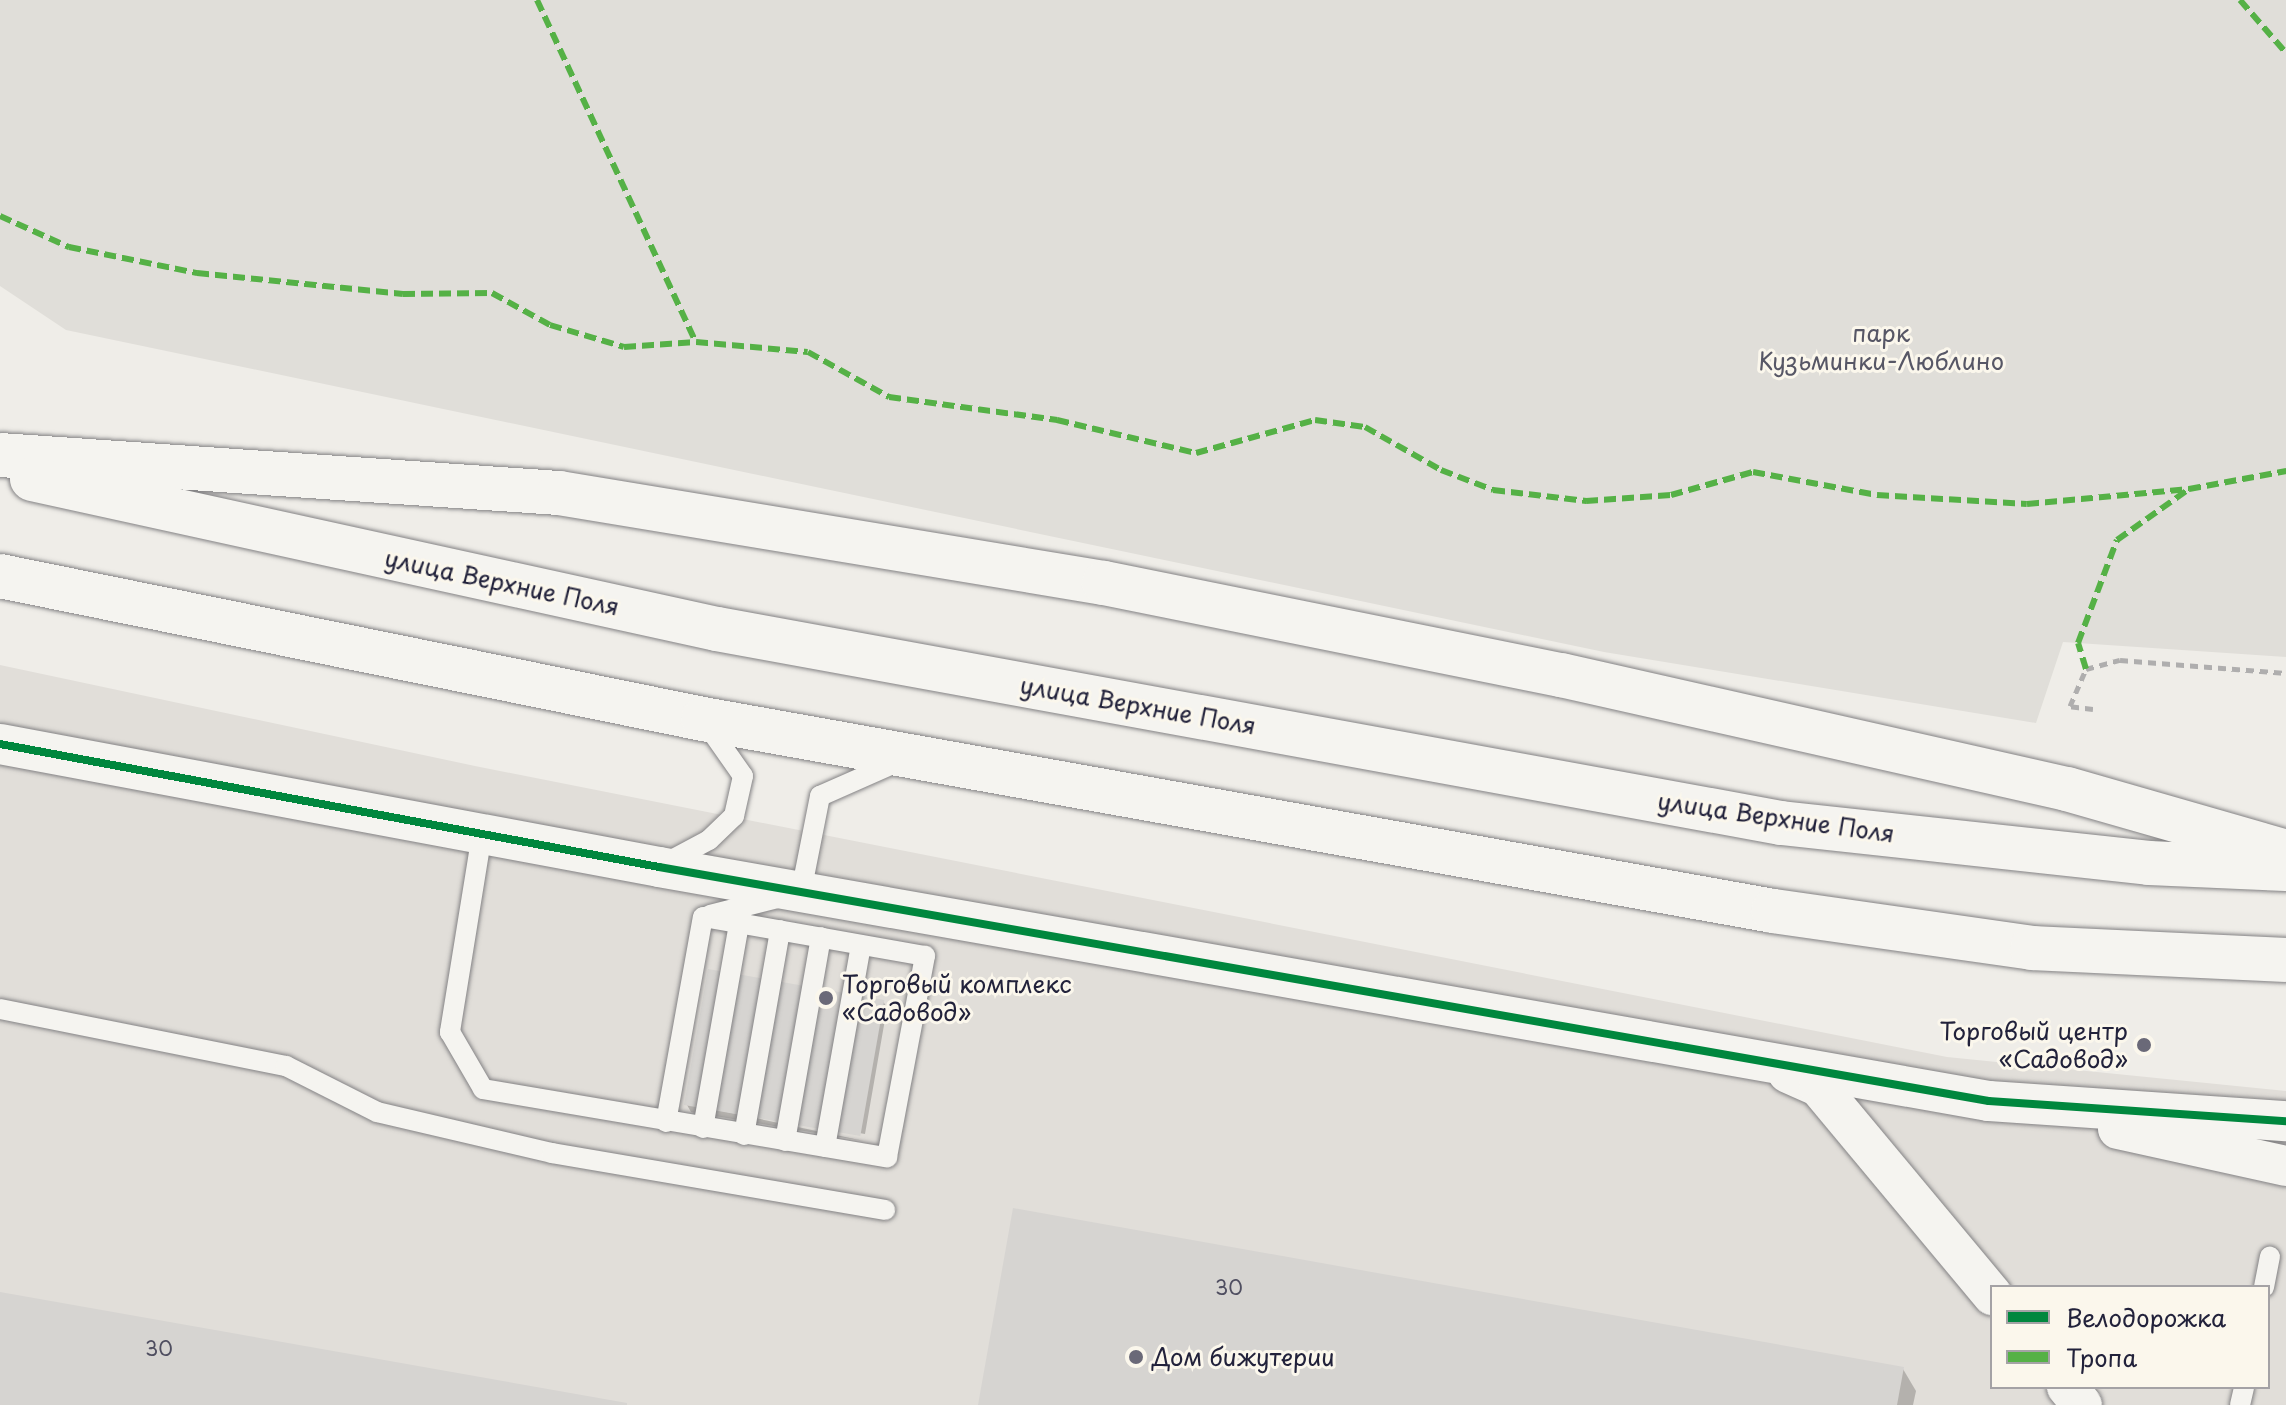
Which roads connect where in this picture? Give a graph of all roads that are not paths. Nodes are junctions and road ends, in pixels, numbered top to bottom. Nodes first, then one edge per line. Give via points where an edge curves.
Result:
1 (0, 455) edge
2 (0, 472) edge
3 (0, 576) edge
4 (703, 719) junction
5 (0, 744) edge
6 (908, 757) junction
7 (482, 834) junction
8 (2286, 852) edge
9 (659, 867) junction
10 (2286, 869) edge
11 (801, 892) junction
12 (703, 917) junction
13 (739, 923) junction
14 (780, 930) junction
15 (821, 937) junction
16 (861, 945) junction
17 (2286, 960) edge
18 (0, 1009) edge
19 (1761, 1061) junction
20 (1989, 1101) junction
21 (2286, 1121) edge
22 (666, 1122) junction
23 (703, 1128) junction
24 (744, 1135) junction
25 (785, 1141) junction
26 (825, 1147) junction
27 (2286, 1166) edge
28 (885, 1210) dead end
29 (2270, 1257) dead end
30 (2264, 1285) edge
31 (1990, 1293) edge
32 (2069, 1389) edge
33 (2082, 1405) edge

1 - 8 main road via 559,493 1104,583 1561,675 2067,789
2 - 10 main road, улица Верхние Поля via 717,629 1781,823 2149,863
3 - 4 main road
4 - 6 main road
4 - 9 lane via 743,776 734,816 709,840
5 - 7 street
6 - 11 lane via 820,796
6 - 17 main road via 1773,911 2032,948
7 - 9 street
7 - 22 lane via 450,1032 483,1089
9 - 11 street
11 - 12 lane
11 - 19 street
12 - 13 lane
12 - 22 lane
13 - 14 lane
13 - 23 lane
14 - 15 lane
14 - 24 lane
15 - 16 lane
15 - 25 lane
16 - 26 lane
16 - 26 lane via 925,956 887,1157
18 - 28 lane via 286,1066 377,1112 552,1153
19 - 20 street
19 - 31 street via 1819,1087
20 - 21 street
20 - 27 street
22 - 23 lane
23 - 24 lane
24 - 25 lane
25 - 26 lane
29 - 30 lane
32 - 33 street

